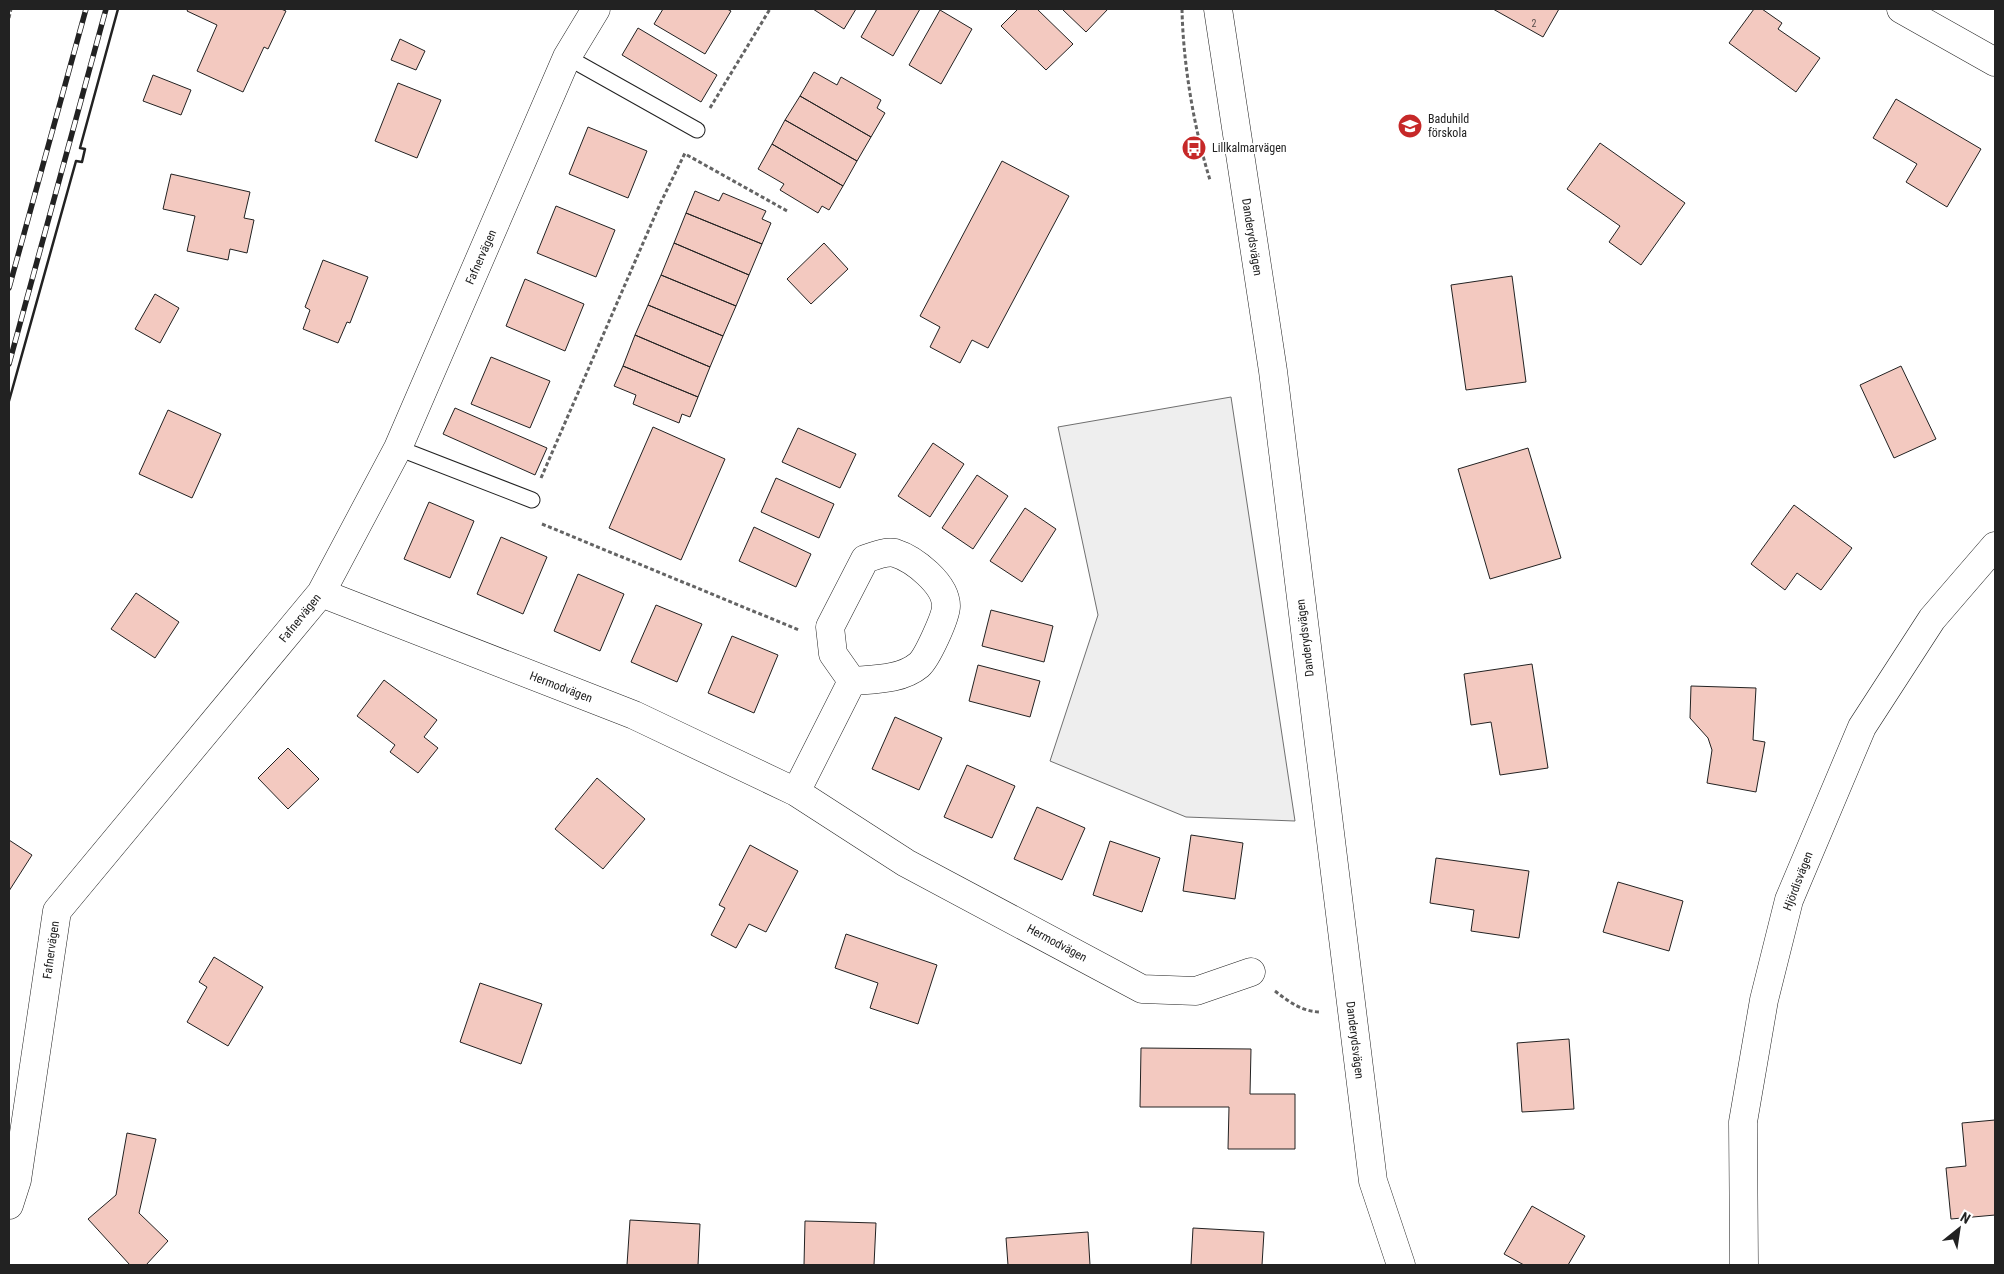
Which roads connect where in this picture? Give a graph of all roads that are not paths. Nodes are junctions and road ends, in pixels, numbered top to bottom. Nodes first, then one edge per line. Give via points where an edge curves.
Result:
1 (596, 9) edge
2 (1218, 9) edge
3 (1900, 9) edge
4 (568, 57) junction
5 (1995, 62) edge
6 (697, 130) road end
7 (398, 448) junction
8 (532, 500) road end
9 (1995, 546) edge
10 (321, 593) junction
11 (852, 681) junction
12 (796, 792) junction
13 (1251, 972) road end
14 (9, 1205) edge
15 (1401, 1265) edge
16 (1744, 1265) edge

1 - 4 street, Fafnervägen
2 - 15 street, Danderydsvägen via 1273,370 1373,1181
3 - 5 street
4 - 6 lane
4 - 7 street, Fafnervägen
7 - 8 lane
7 - 10 street, Fafnervägen
9 - 16 street, Hjördisvägen via 1932,620 1862,726 1789,900 1764,1000 1743,1122
10 - 12 street, Hermodvägen via 634,715
10 - 14 street, Fafnervägen via 57,911 17,1180
11 - 11 street via 833,654 830,627 865,559 894,553 920,566 938,583 946,606 933,644 919,665 894,677
11 - 12 street
12 - 13 street, Hermodvägen via 906,863 1142,989 1196,992

